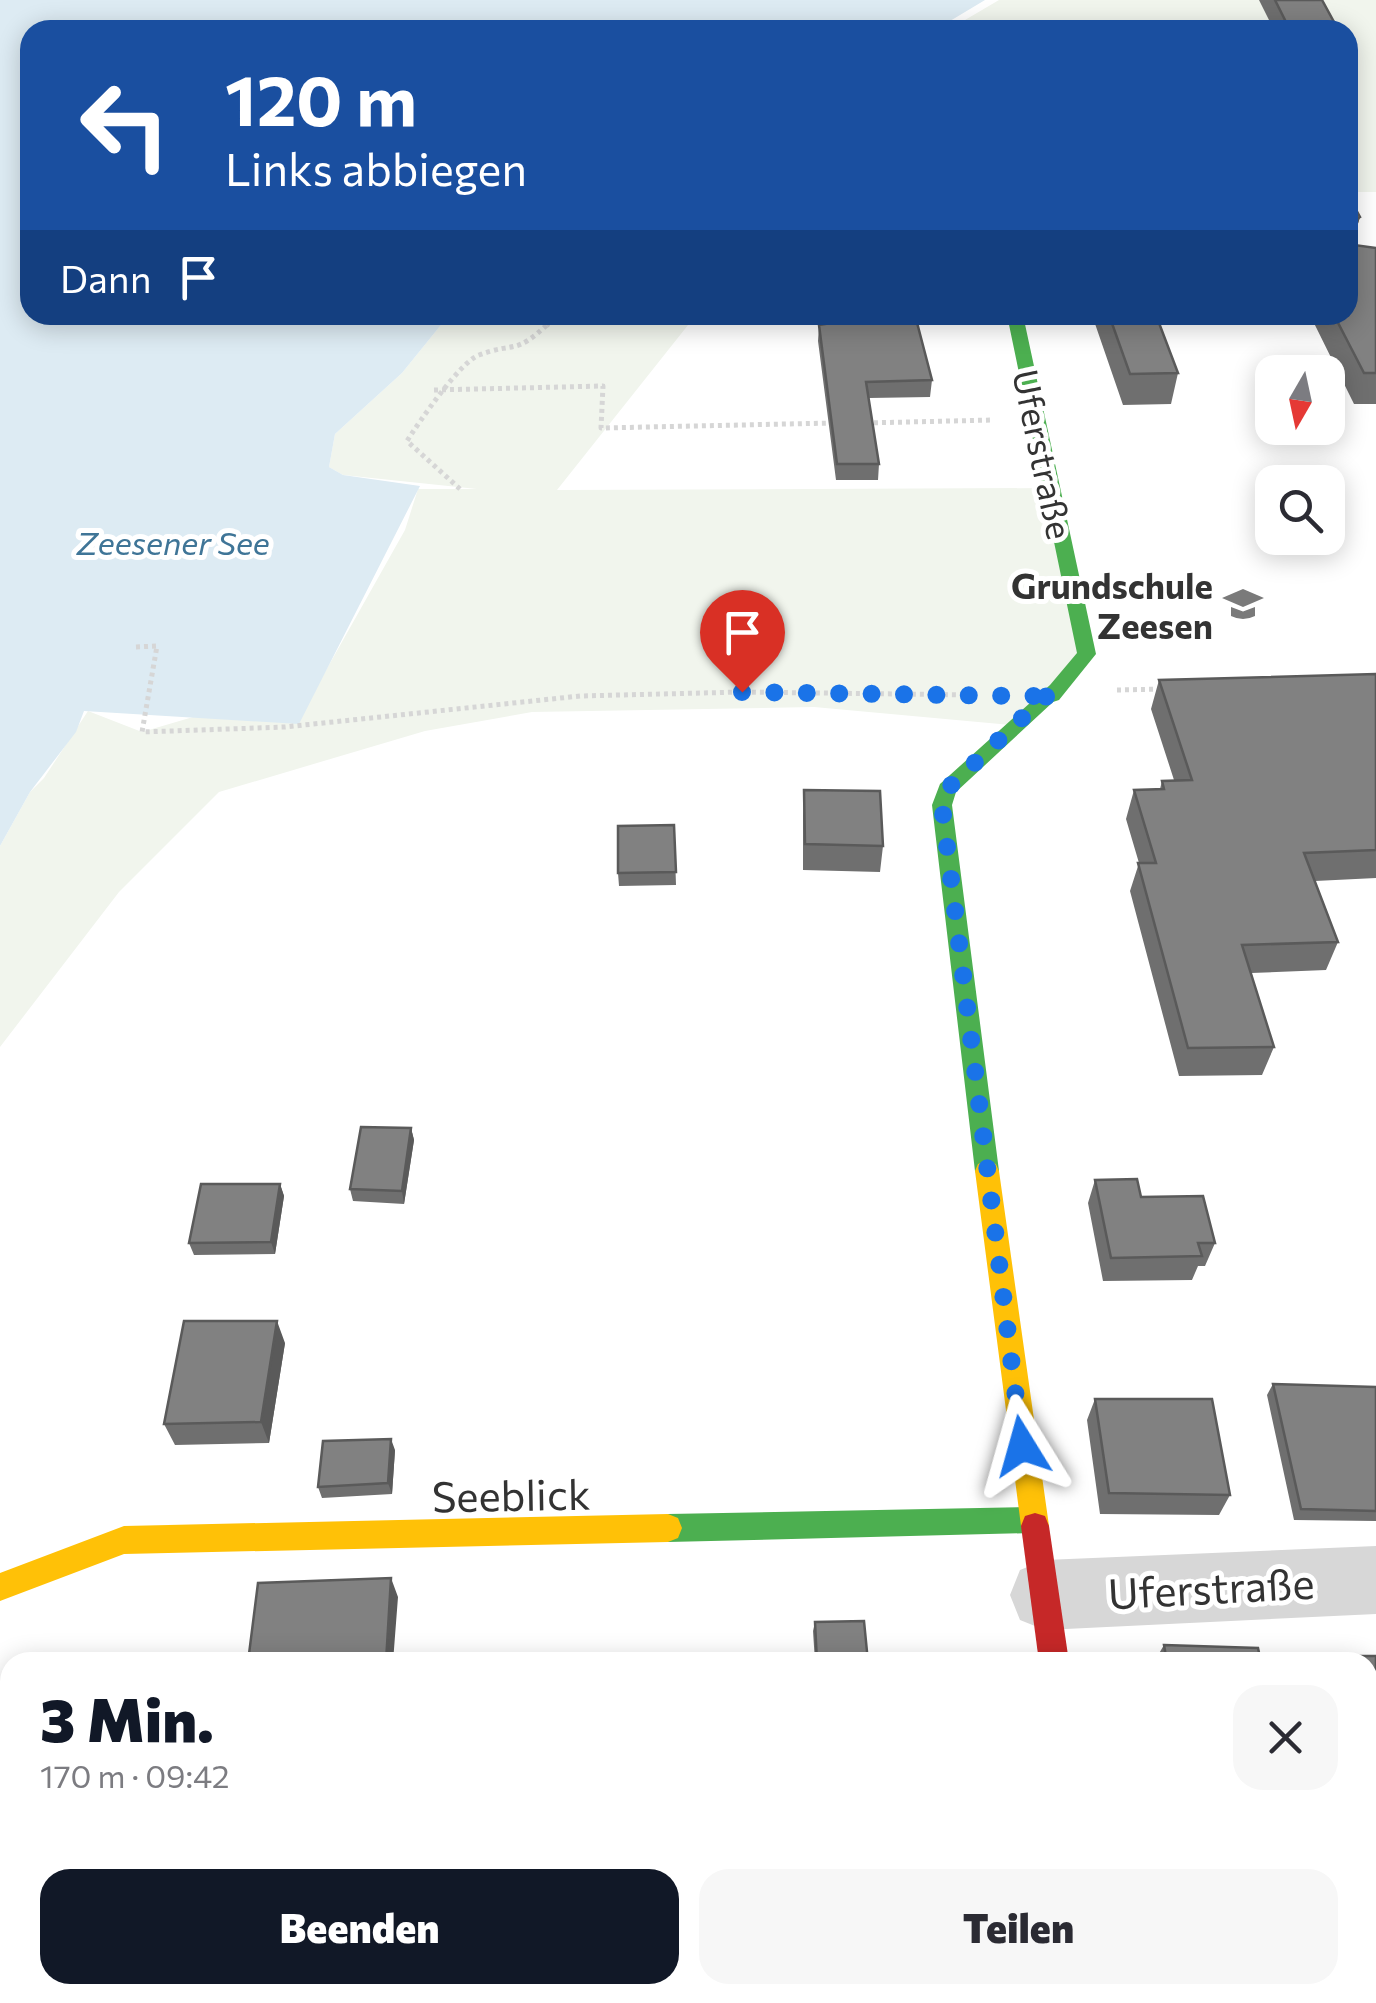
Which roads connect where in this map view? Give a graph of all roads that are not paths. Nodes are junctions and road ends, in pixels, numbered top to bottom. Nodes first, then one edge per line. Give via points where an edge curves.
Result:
1 (1016, 325) edge
2 (1032, 1520) junction
3 (1376, 1580) edge
4 (0, 1587) edge
5 (1045, 1595) junction
6 (1053, 1652) edge

1 - 2 street, Uferstraße via 1087,654 1053,694 947,789 942,806
2 - 4 street, Seeblick via 124,1540
2 - 5 street, Uferstraße
3 - 5 street, Uferstraße
5 - 6 street, Uferstraße

